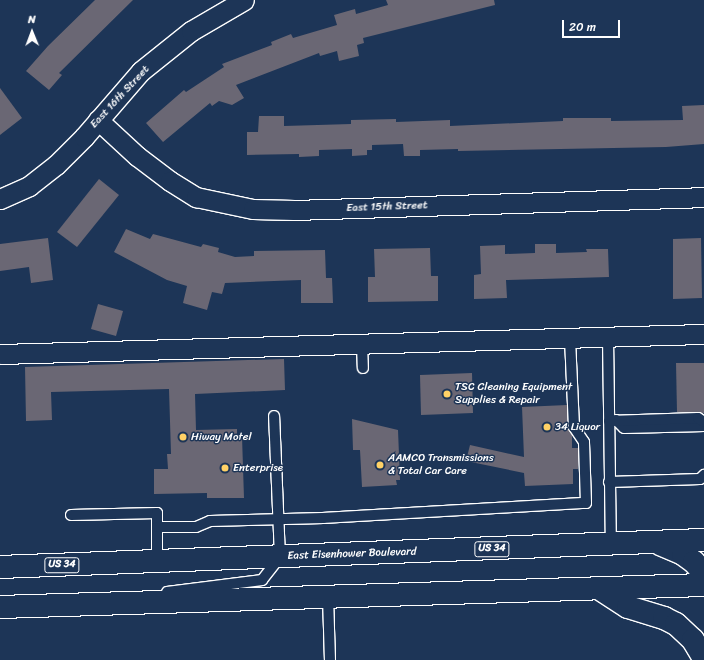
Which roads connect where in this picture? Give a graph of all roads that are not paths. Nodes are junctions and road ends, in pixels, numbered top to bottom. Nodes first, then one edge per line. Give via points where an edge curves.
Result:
1 (244, 0) edge
2 (98, 120) junction
3 (704, 197) edge
4 (0, 199) edge
5 (704, 334) edge
6 (608, 337) junction
7 (570, 338) junction
8 (362, 344) junction
9 (0, 354) edge
10 (363, 368) dead end
11 (274, 416) dead end
12 (612, 421) junction
13 (704, 422) edge
14 (704, 426) edge
15 (704, 475) edge
16 (610, 482) junction
17 (71, 515) dead end
18 (279, 519) junction
19 (157, 527) junction
20 (704, 540) edge
21 (654, 542) junction
22 (611, 544) junction
23 (280, 557) junction
24 (157, 561) junction
25 (0, 567) edge
26 (704, 574) edge
27 (704, 585) edge
28 (600, 588) junction
29 (328, 597) junction
30 (71, 605) junction
31 (0, 607) edge
32 (704, 658) edge
33 (330, 660) edge

1 - 2 street, East 16th Street via 190,31 142,71
2 - 3 street, East 15th Street via 137,156 196,197 253,210
2 - 4 street, East 16th Street via 56,165 29,186
5 - 6 street
6 - 7 street
6 - 12 lane
7 - 8 street
7 - 18 lane via 574,427 584,442 586,503
8 - 9 street
8 - 10 lane
11 - 18 lane
12 - 13 lane via 698,418
12 - 14 lane via 624,428
12 - 16 lane
15 - 16 lane via 700,479
16 - 22 lane
17 - 19 lane via 157,513
18 - 19 lane via 210,521 196,527
18 - 23 lane
19 - 24 lane
20 - 21 highway, East Eisenhower Boulevard / US 34
21 - 22 highway, East Eisenhower Boulevard / US 34
21 - 26 highway via 683,554
22 - 23 highway, East Eisenhower Boulevard / US 34
23 - 24 highway, East Eisenhower Boulevard / US 34
23 - 30 lane via 262,580
24 - 25 highway, East Eisenhower Boulevard / US 34
27 - 28 highway
28 - 29 highway
28 - 32 highway via 628,607 676,624 693,640
29 - 30 highway
29 - 33 lane
30 - 31 highway

